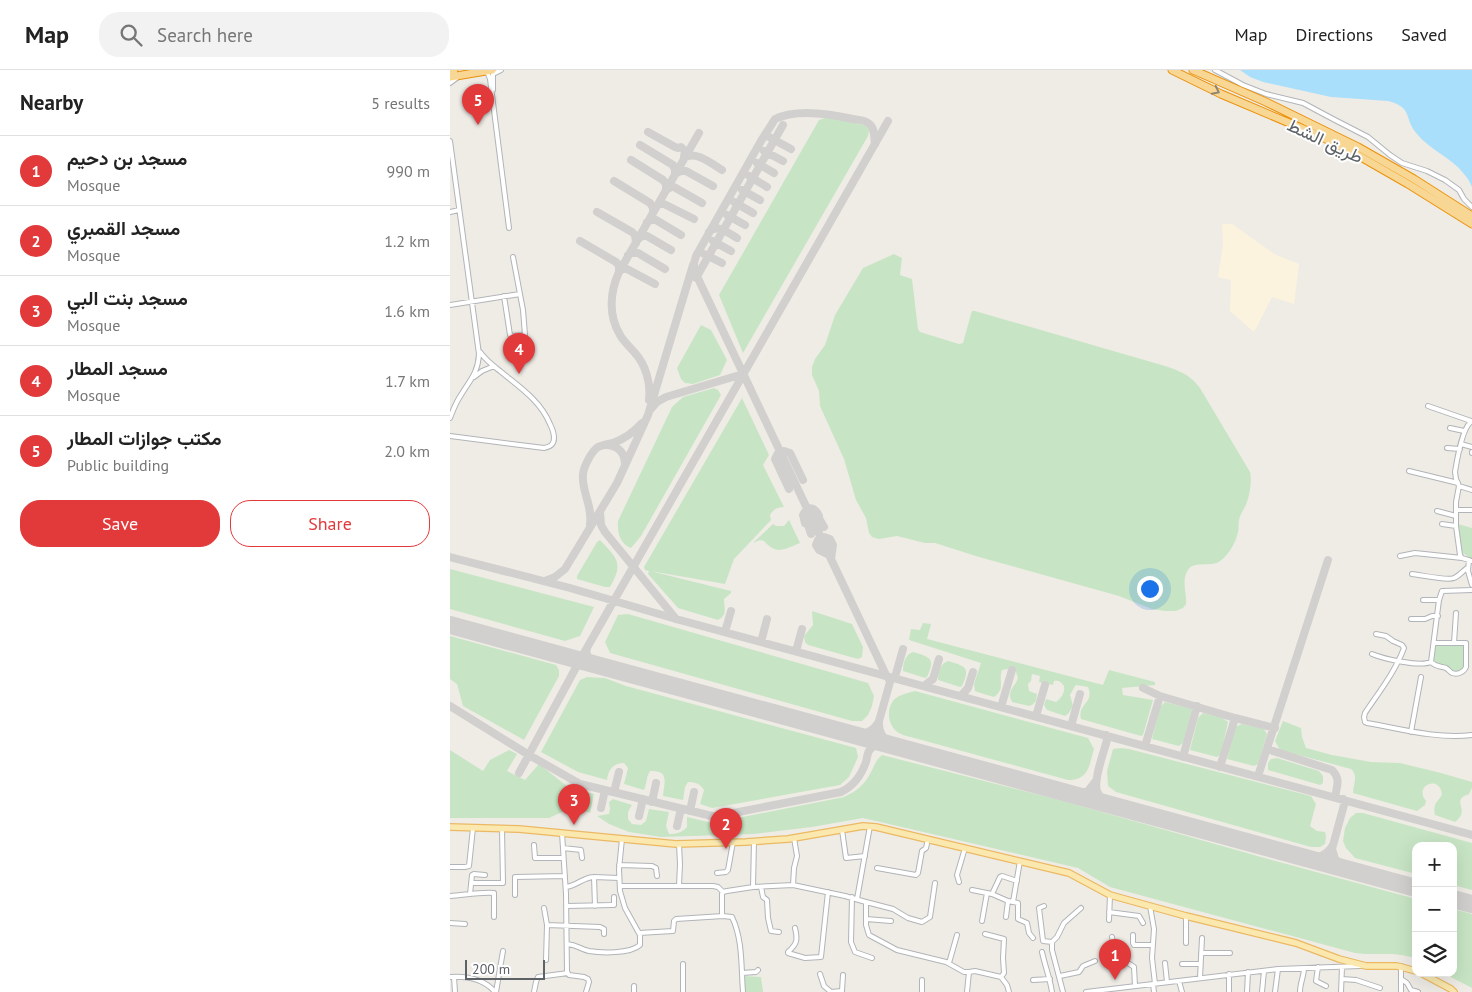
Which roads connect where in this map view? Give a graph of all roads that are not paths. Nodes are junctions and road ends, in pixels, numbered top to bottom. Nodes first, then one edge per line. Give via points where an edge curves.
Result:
1 (501, 70) edge
2 (1172, 70) edge
3 (1193, 70) edge
4 (1215, 70) edge
5 (488, 71) edge
6 (460, 76) junction
7 (450, 77) edge
8 (450, 84) edge
9 (493, 102) junction
10 (1266, 102) junction
11 (1257, 110) junction
12 (450, 141) edge
13 (456, 185) junction
14 (450, 186) edge
15 (1472, 207) edge
16 (459, 210) junction
17 (450, 212) edge
18 (1472, 216) edge
19 (1472, 224) edge
20 (509, 228) dead end
21 (513, 257) dead end
22 (520, 294) junction
23 (504, 296) junction
24 (472, 302) junction
25 (450, 305) edge
26 (479, 350) junction
27 (478, 363) junction
28 (494, 366) junction
29 (486, 369) junction
30 (473, 379) junction
31 (1428, 406) dead end
32 (450, 418) edge
33 (1471, 421) edge
34 (1450, 428) dead end
35 (1464, 430) junction
36 (450, 436) edge
37 (1460, 446) junction
38 (1472, 447) edge
39 (1447, 448) dead end
40 (1408, 471) dead end
41 (1458, 485) junction
42 (1472, 490) edge
43 (1456, 510) junction
44 (1472, 510) edge
45 (1438, 511) dead end
46 (1456, 516) junction
47 (1442, 524) dead end
48 (1456, 526) junction
49 (1400, 556) dead end
50 (1462, 558) junction
51 (1470, 561) edge
52 (1467, 568) junction
53 (1412, 574) dead end
54 (1472, 585) edge
55 (1472, 590) edge
56 (1423, 600) dead end
57 (1439, 600) junction
58 (1456, 613) dead end
59 (1438, 616) junction
60 (1411, 619) dead end
61 (1376, 634) dead end
62 (1454, 642) junction
63 (1434, 643) junction
64 (1372, 654) dead end
65 (1399, 661) junction
66 (1431, 662) junction
67 (1421, 677) dead end
68 (1411, 732) junction
69 (1472, 735) edge
70 (870, 826) junction
71 (450, 827) edge
72 (472, 828) junction
73 (502, 829) junction
74 (842, 830) junction
75 (562, 833) junction
76 (794, 838) junction
77 (622, 839) junction
78 (928, 839) junction
79 (754, 841) junction
80 (733, 842) junction
81 (679, 844) junction
82 (534, 845) dead end
83 (563, 848) junction
84 (965, 848) junction
85 (864, 856) junction
86 (563, 858) junction
87 (582, 858) dead end
88 (1020, 861) junction
89 (619, 865) junction
90 (450, 867) edge
91 (877, 868) dead end
92 (717, 873) dead end
93 (485, 875) dead end
94 (564, 876) junction
95 (657, 876) dead end
96 (594, 877) junction
97 (619, 878) junction
98 (1017, 880) junction
99 (959, 882) dead end
100 (471, 883) junction
101 (936, 883) dead end
102 (793, 885) junction
103 (620, 886) junction
104 (678, 886) junction
105 (566, 887) junction
106 (753, 887) junction
107 (761, 887) junction
108 (972, 890) dead end
109 (723, 892) junction
110 (828, 892) junction
111 (989, 893) junction
112 (470, 894) junction
113 (515, 895) dead end
114 (1110, 895) junction
115 (450, 896) edge
116 (614, 897) dead end
117 (855, 898) junction
118 (1008, 901) junction
119 (866, 902) junction
120 (1014, 902) junction
121 (567, 906) junction
122 (595, 906) junction
123 (1044, 906) dead end
124 (1150, 906) junction
125 (544, 908) dead end
126 (1080, 908) dead end
127 (1109, 912) junction
128 (723, 916) junction
129 (1186, 916) junction
130 (1006, 917) dead end
131 (494, 918) dead end
132 (866, 919) junction
133 (1109, 920) dead end
134 (891, 921) dead end
135 (982, 921) dead end
136 (450, 923) edge
137 (1143, 923) dead end
138 (465, 924) dead end
139 (547, 925) junction
140 (567, 926) junction
141 (795, 928) dead end
142 (779, 932) dead end
143 (639, 933) junction
144 (604, 934) dead end
145 (985, 934) dead end
146 (957, 935) dead end
147 (1133, 935) dead end
148 (1112, 936) dead end
149 (1033, 938) dead end
150 (1202, 938) dead end
151 (1052, 942) junction
152 (1186, 943) dead end
153 (567, 944) junction
154 (1153, 945) junction
155 (503, 951) dead end
156 (1042, 952) dead end
157 (1201, 953) junction
158 (1230, 953) dead end
159 (1331, 956) junction
160 (872, 958) dead end
161 (546, 960) dead end
162 (1094, 961) dead end
163 (949, 963) junction
164 (1165, 963) dead end
165 (683, 964) dead end
166 (1182, 964) dead end
167 (1200, 964) junction
168 (1366, 966) junction
169 (1401, 966) junction
170 (1318, 967) junction
171 (1331, 967) junction
172 (1342, 967) junction
173 (1304, 968) junction
174 (1278, 969) junction
175 (758, 970) dead end
176 (1412, 970) edge
177 (1264, 971) junction
178 (969, 972) junction
179 (1248, 972) junction
180 (568, 973) junction
181 (742, 973) junction
182 (820, 974) dead end
183 (1229, 974) junction
184 (843, 975) dead end
185 (1060, 976) junction
186 (452, 977) edge
187 (1001, 977) junction
188 (1428, 977) edge
189 (1200, 978) junction
190 (1401, 978) junction
191 (1050, 979) junction
192 (1342, 979) junction
193 (922, 980) dead end
194 (1033, 980) dead end
195 (1179, 981) junction
196 (1167, 982) junction
197 (1154, 984) junction
198 (634, 986) dead end
199 (1135, 986) junction
200 (1326, 986) dead end
201 (1380, 988) dead end
202 (454, 992) edge
203 (495, 992) edge
204 (534, 992) edge
205 (586, 992) edge
206 (634, 992) edge
207 (683, 992) edge
208 (743, 992) edge
209 (831, 992) edge
210 (922, 992) edge
211 (967, 992) edge
212 (1009, 992) edge
213 (1052, 992) edge
214 (1063, 992) edge
215 (1086, 992) edge
216 (1095, 992) edge
217 (1154, 992) edge
218 (1182, 992) edge
219 (1229, 992) edge
220 (1247, 992) edge
221 (1262, 992) edge
222 (1275, 992) edge
223 (1300, 992) edge
224 (1342, 992) edge
225 (1401, 992) edge
226 (1418, 992) edge
227 (1454, 992) edge

1 - 9 street via 493,74
2 -> 11 highway, طريق الشط
3 - 10 highway, طريق الشط
4 - 15 street via 1243,86 1303,103 1368,137 1402,163 1445,180 1459,190
5 - 6 highway
5 - 9 street
6 - 7 highway
6 - 8 street
9 - 20 street
10 - 11 highway via 1266,108
10 - 18 highway, طريق الشط via 1376,156
11 - 19 highway, طريق الشط via 1360,156
12 - 13 street
13 - 14 street
13 - 16 street
16 - 17 street
16 - 24 street
21 - 22 street
22 - 23 street
22 - 23 street via 524,335 511,336
23 - 24 street
24 - 25 street
24 - 26 street
26 - 27 street
26 - 28 street
27 - 29 street
27 - 30 street
28 - 29 street
28 - 36 street via 541,407 551,426 553,444 544,448
29 - 30 street
30 - 32 street
31 - 33 street
33 - 35 street
34 - 35 street
35 - 37 street
37 - 38 street
37 - 39 street
37 - 41 street via 1455,472
40 - 41 street
41 - 42 street
41 - 43 street
43 - 44 street
43 - 46 street
45 - 46 street
46 - 48 street
47 - 48 street
48 - 50 street
49 - 50 street via 1415,553
50 - 51 street
51 - 52 street
52 - 53 street via 1452,579
52 - 54 street
55 - 57 street via 1443,590
56 - 57 street
57 - 59 street
58 - 62 street
59 - 60 street
59 - 63 street
61 - 65 street via 1403,646
62 - 63 street
62 - 66 street via 1466,643 1464,672 1453,673
63 - 66 street
64 - 65 street
65 - 66 street
65 - 68 street via 1365,713 1364,720 1367,724
67 - 68 street
68 - 69 street
70 - 74 main road
70 - 78 main road
70 - 85 street
71 - 72 main road
72 - 73 main road
72 - 90 street via 469,866
73 - 75 main road
73 - 100 street via 503,883
74 - 76 main road
74 - 85 street via 846,858
75 - 77 main road
75 - 83 street
76 - 79 main road
76 - 102 street via 797,856
77 - 81 main road
77 - 89 street
78 - 84 main road
78 - 91 street via 916,875
79 - 80 main road
79 - 106 street
80 - 81 main road
80 - 92 street via 728,870
81 - 104 street
82 - 86 street via 535,858
83 - 86 street
83 - 87 street via 580,850
84 - 88 main road
84 - 99 street via 957,875
85 - 117 street
86 - 94 street
88 - 98 street
88 - 114 main road via 1073,875
89 - 95 street via 652,866 656,868
89 - 97 street
93 - 100 street via 473,874
94 - 105 street
94 - 113 street via 516,877
96 - 97 street
96 - 105 street
96 - 122 street
97 - 103 street
98 - 111 street via 1002,876
98 - 120 street
100 - 112 street
101 - 119 street via 930,917 922,922
102 - 107 street
102 - 110 street
103 - 104 street
103 - 143 street via 625,908
104 - 109 street via 713,886
105 - 121 street
106 - 107 street
106 - 109 street
107 - 142 street via 767,900 772,930
108 - 111 street
109 - 128 street
110 - 117 street
110 - 141 street via 821,957 788,953 797,941
111 - 118 street
111 - 135 street
112 - 115 street
112 - 131 street via 494,893
114 - 124 main road
114 - 127 street
116 - 122 street via 613,905
117 - 119 street
117 - 160 street via 851,944 855,952
118 - 120 street
118 - 130 street
119 - 132 street
120 - 149 street via 1019,904 1018,919 1026,923
121 - 122 street
121 - 140 street
123 - 151 street via 1039,908 1043,941
124 - 129 main road
124 - 154 street
125 - 139 street
126 - 151 street via 1064,923
127 - 133 street
127 - 137 street via 1139,916
128 - 143 street via 676,919 673,932
128 - 181 street via 733,918 741,948
129 - 152 street
129 - 159 main road via 1296,943
132 - 134 street
132 - 163 street via 870,936 900,951
136 - 138 street
139 - 140 street
139 - 161 street
140 - 144 street via 602,928
140 - 153 street
143 - 153 street via 640,946 632,950 591,952 575,944
145 - 187 street via 1004,939 1004,973
146 - 163 street
147 - 154 street via 1134,945
148 - 199 street via 1122,959 1134,966
150 - 157 street
151 - 185 street
153 - 180 street
154 - 197 street
155 - 203 street
156 - 191 street
157 - 158 street
157 - 167 street
159 - 168 main road
159 - 171 street
162 - 185 street via 1079,972
163 - 178 street
164 - 196 street
165 - 207 street
166 - 167 street
167 - 189 street
168 - 169 main road
168 - 172 street
169 - 176 main road
169 - 190 street
170 - 171 street
170 - 173 street
170 - 200 street via 1316,981
171 - 172 street
172 - 192 street
173 - 174 street
173 - 223 street
174 - 177 street
174 - 222 street
175 - 181 street
177 - 179 street
177 - 221 street
178 - 187 street
178 - 211 street
179 - 183 street
179 - 220 street
180 - 204 street via 538,976
180 - 205 street via 587,978
181 - 208 street
182 - 209 street via 824,986
183 - 189 street
183 - 219 street
184 - 209 street via 842,991
185 - 214 street
186 - 202 street
186 - 203 street via 479,981
187 - 212 street
188 - 227 main road
189 - 195 street
190 - 225 street
190 - 226 street via 1410,990
191 - 194 street
191 - 213 street
192 - 201 street
192 - 224 street
193 - 210 street
195 - 196 street
195 - 218 street
196 - 197 street
197 - 199 street
197 - 217 street
198 - 206 street
199 - 216 street
215 - 216 street

